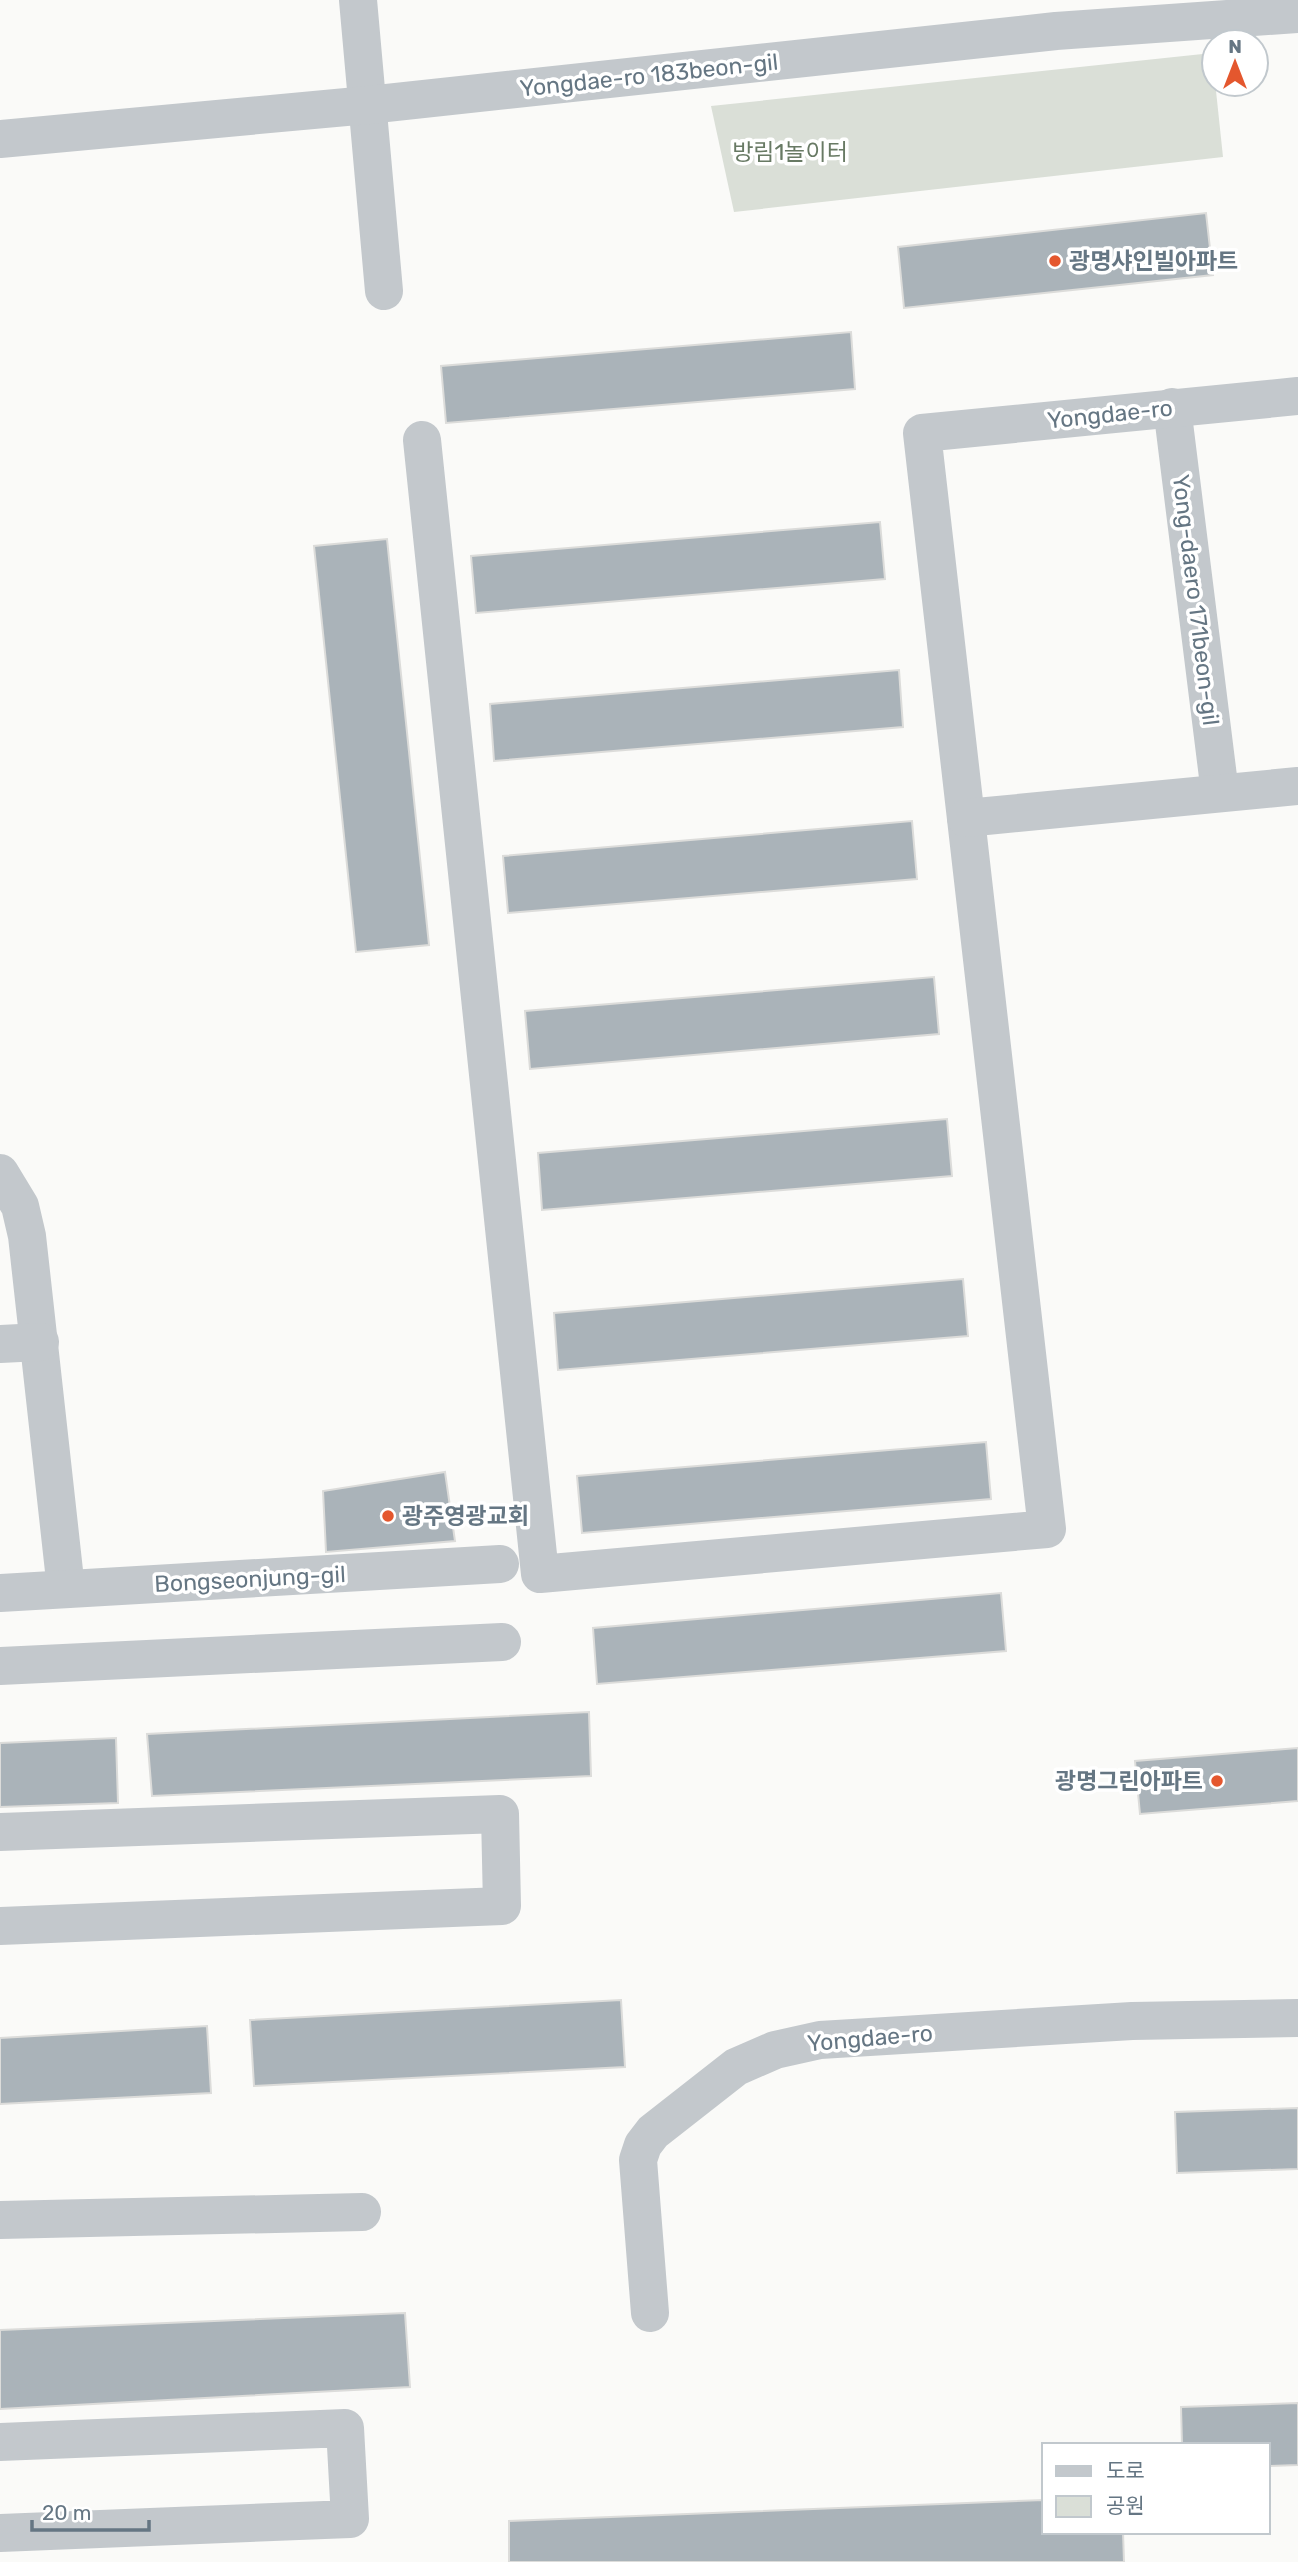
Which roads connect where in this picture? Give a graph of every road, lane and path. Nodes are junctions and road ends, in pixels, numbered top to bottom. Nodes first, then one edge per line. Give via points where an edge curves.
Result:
1 (358, 0) edge
2 (1298, 14) edge
3 (1053, 15) edge
4 (368, 105) junction
5 (0, 139) edge
6 (384, 291) dead end
7 (1298, 396) edge
8 (1172, 407) junction
9 (422, 440) dead end
10 (1298, 786) edge
11 (1220, 793) junction
12 (966, 818) junction
13 (0, 1173) edge
14 (40, 1342) junction
15 (0, 1344) edge
16 (500, 1564) dead end
17 (66, 1589) junction
18 (0, 1593) edge
19 (502, 1642) dead end
20 (0, 1666) edge
21 (0, 1832) edge
22 (0, 1926) edge
23 (1298, 2018) edge
24 (362, 2212) dead end
25 (0, 2220) edge
26 (650, 2313) dead end
27 (0, 2442) edge
28 (0, 2533) edge

1 - 4 street
2 - 3 street, Yongdae-ro 183beon-gil
3 - 4 street, Yongdae-ro 183beon-gil
4 - 5 street, Yongdae-ro 183beon-gil
4 - 6 street
7 - 8 street, Yongdae-ro
8 - 11 street, Yong-daero 171beon-gil
8 - 12 street, Yongdae-ro via 922,433
9 - 12 street via 540,1574 1047,1529
10 - 11 street
11 - 12 street
13 - 14 street via 13,1192 27,1236
14 - 15 street
14 - 17 street
16 - 17 street, Bongseonjung-gil
17 - 18 street, Bongseonjung-gil
19 - 20 street
21 - 22 street via 500,1814 502,1906
23 - 26 street, Yongdae-ro via 1132,2021 820,2040 775,2050 736,2067 653,2132 643,2145 638,2160
24 - 25 street
27 - 28 street via 345,2428 350,2519

